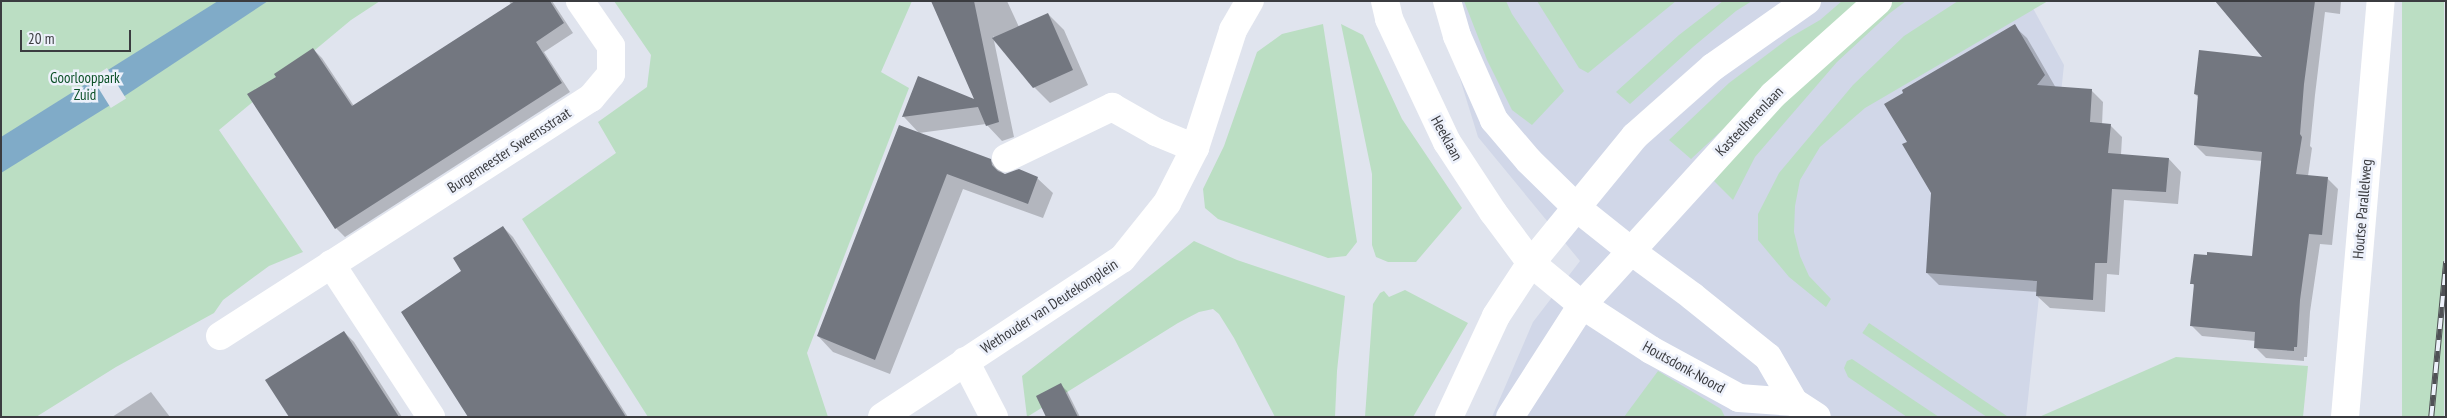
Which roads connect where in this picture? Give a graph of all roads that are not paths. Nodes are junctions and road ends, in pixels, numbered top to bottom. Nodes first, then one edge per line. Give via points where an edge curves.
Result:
1 (580, 1) edge
2 (1250, 1) edge
3 (1385, 1) edge
4 (1447, 1) edge
5 (1807, 1) edge
6 (1878, 1) edge
7 (2381, 1) edge
8 (1195, 148) junction
9 (1006, 158) dead end
10 (1577, 208) junction
11 (1631, 251) junction
12 (1531, 263) junction
13 (331, 264) junction
14 (1582, 305) junction
15 (220, 336) dead end
16 (964, 360) junction
17 (1789, 409) edge
18 (431, 417) edge
19 (882, 417) edge
20 (994, 417) edge
21 (1449, 417) edge
22 (1510, 417) edge
23 (1817, 417) edge
24 (2345, 417) edge

1 - 13 street, Burgemeester Sweensstraat via 611,46 611,74 590,98
2 - 8 street, Wethouder van Deutekomplein via 1233,30
3 - 12 street, Heeklaan via 1389,20 1447,142
4 - 10 street via 1457,36 1494,120 1529,161
5 - 10 street via 1713,67 1635,136
6 - 11 street, Kasteelherenlaan via 1773,95
7 - 24 street, Houtse Parallelweg
8 - 9 street via 1156,132 1112,107
8 - 16 street, Wethouder van Deutekomplein via 1167,203 1122,259
10 - 11 street
10 - 12 street
11 - 14 street
11 - 17 street, Houtsdonk-Noord via 1768,358
12 - 14 street, Heeklaan
12 - 21 street via 1496,316
13 - 15 street, Burgemeester Sweensstraat
13 - 18 street
14 - 17 street, Houtsdonk-Noord via 1651,350 1739,398
14 - 22 street
16 - 19 street, Wethouder van Deutekomplein
16 - 20 street
17 - 23 street, Houtsdonk-Noord

